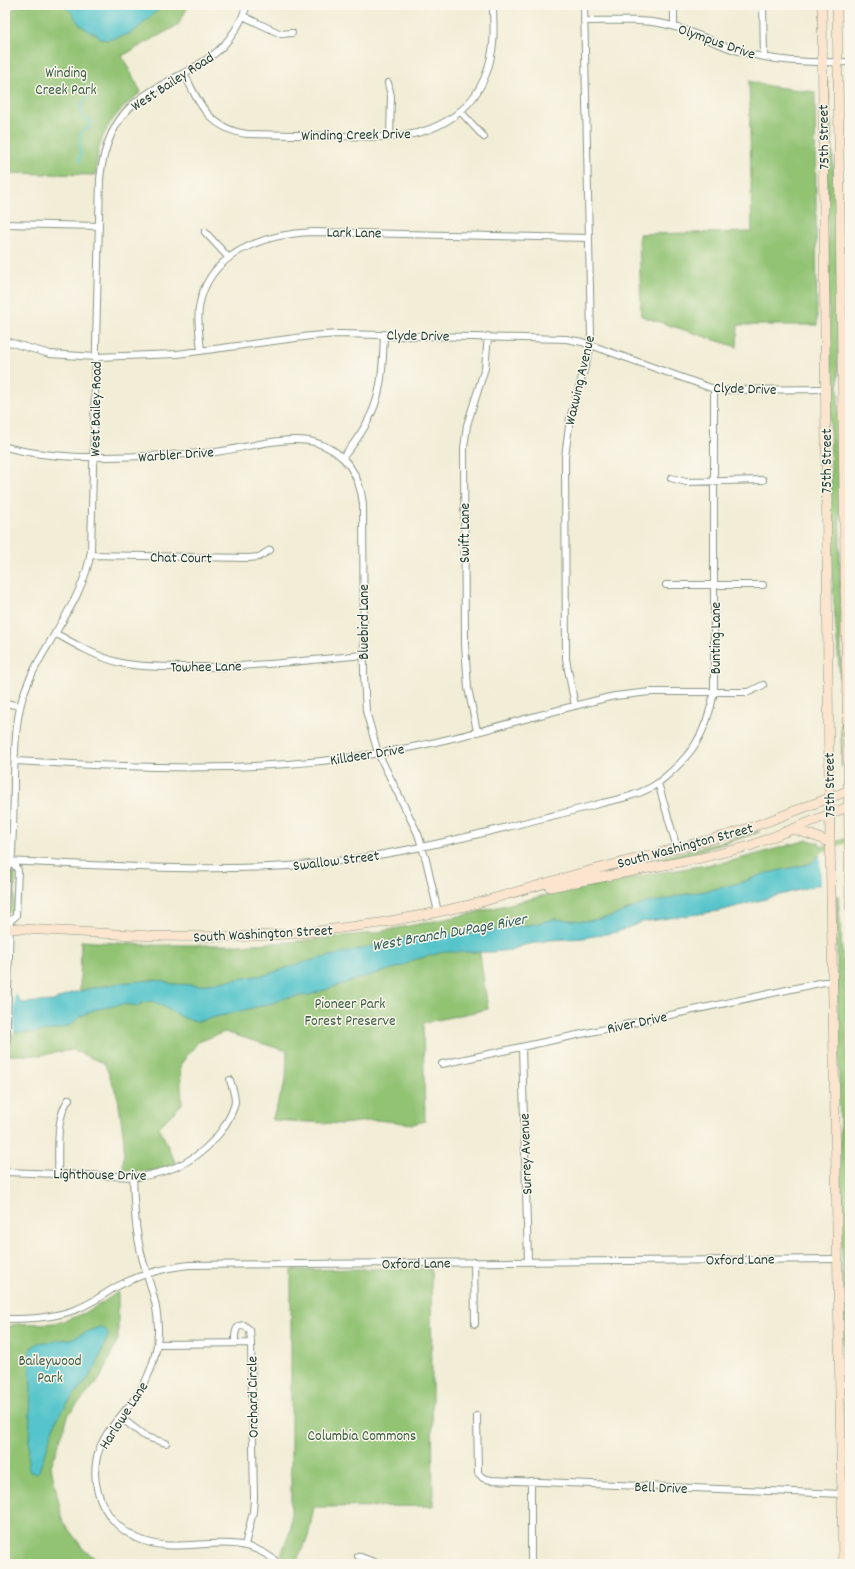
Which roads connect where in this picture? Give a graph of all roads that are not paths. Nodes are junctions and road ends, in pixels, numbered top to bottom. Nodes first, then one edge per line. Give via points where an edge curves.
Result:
1 (247, 5) edge
2 (493, 5) edge
3 (584, 5) edge
4 (674, 5) edge
5 (763, 5) edge
6 (822, 5) edge
7 (837, 5) edge
8 (243, 16) junction
9 (584, 21) junction
10 (674, 27) junction
11 (292, 33) dead end
12 (764, 57) junction
13 (822, 62) junction
14 (838, 62) junction
15 (850, 62) edge
16 (184, 73) junction
17 (388, 83) dead end
18 (460, 111) junction
19 (484, 136) dead end
20 (390, 137) junction
21 (5, 224) edge
22 (99, 226) junction
23 (205, 232) dead end
24 (589, 238) junction
25 (228, 257) junction
26 (384, 334) junction
27 (488, 336) junction
28 (5, 341) edge
29 (590, 345) junction
30 (201, 351) junction
31 (96, 357) junction
32 (714, 389) junction
33 (825, 389) junction
34 (847, 390) edge
35 (5, 447) edge
36 (343, 457) junction
37 (94, 458) junction
38 (671, 478) dead end
39 (763, 480) dead end
40 (714, 481) junction
41 (270, 550) dead end
42 (90, 555) junction
43 (666, 585) dead end
44 (715, 585) junction
45 (763, 585) dead end
46 (55, 633) junction
47 (363, 655) junction
48 (763, 685) dead end
49 (714, 692) junction
50 (5, 703) edge
51 (20, 706) junction
52 (575, 706) junction
53 (477, 731) junction
54 (378, 753) junction
55 (849, 759) edge
56 (14, 761) junction
57 (658, 783) junction
58 (849, 791) edge
59 (829, 797) junction
60 (849, 807) edge
61 (829, 814) junction
62 (793, 829) junction
63 (830, 843) junction
64 (422, 847) junction
65 (677, 848) junction
66 (8, 861) edge
67 (850, 881) edge
68 (517, 893) junction
69 (850, 907) edge
70 (438, 912) junction
71 (9, 925) edge
72 (832, 982) junction
73 (522, 1047) junction
74 (442, 1064) dead end
75 (230, 1080) dead end
76 (5, 1089) edge
77 (69, 1099) dead end
78 (5, 1172) edge
79 (58, 1174) junction
80 (133, 1176) junction
81 (838, 1258) junction
82 (528, 1261) junction
83 (474, 1262) junction
84 (147, 1273) junction
85 (5, 1319) edge
86 (475, 1324) dead end
87 (251, 1342) junction
88 (235, 1343) junction
89 (157, 1344) junction
90 (477, 1416) dead end
91 (120, 1417) junction
92 (166, 1443) dead end
93 (532, 1481) junction
94 (842, 1494) junction
95 (245, 1545) junction
96 (358, 1556) dead end
97 (279, 1564) edge
98 (379, 1564) edge
99 (531, 1564) edge
100 (843, 1564) edge

1 - 8 street, West Bailey Road
2 - 18 street, Winding Creek Drive via 493,42 489,68 476,94
3 - 9 street, Waxwing Avenue
4 - 10 street
5 - 12 street
6 - 13 main road, 75th Street
7 - 14 main road, 75th Street
8 - 11 street via 281,34
8 - 16 street, West Bailey Road via 219,50
9 - 10 street, Olympus Drive via 637,21
9 - 24 street, Waxwing Avenue
10 - 12 street, Olympus Drive via 733,49
12 - 13 street, Olympus Drive via 787,61
13 - 14 street, Olympus Drive
13 - 33 main road, 75th Street
14 - 15 street, Olympus Drive
14 - 34 main road, 75th Street
16 - 20 street, Winding Creek Drive via 210,118 234,132
16 - 22 street, West Bailey Road via 137,101 115,126 106,145 101,167
17 - 20 street via 391,96
18 - 19 street
18 - 20 street, Winding Creek Drive via 428,131
21 - 22 street
22 - 31 street, West Bailey Road
23 - 25 street
24 - 25 street, Lark Lane via 307,232 264,240
24 - 29 street, Waxwing Avenue
25 - 30 street, Lark Lane via 211,276 202,294 198,310
26 - 27 street, Clyde Drive
26 - 30 street, Clyde Drive via 310,336
26 - 36 street via 382,382 376,406 364,430
27 - 29 street, Clyde Drive via 566,339
27 - 53 street, Swift Lane via 485,368 468,425 464,455 464,644 468,688
28 - 31 street, Clyde Drive via 50,354
29 - 32 street, Clyde Drive
29 - 52 street, Waxwing Avenue via 570,418 565,457 566,659
30 - 31 street, Clyde Drive
31 - 37 street, West Bailey Road
32 - 33 street, Clyde Drive
32 - 40 street, Bunting Lane
33 - 59 main road, 75th Street
34 - 55 main road, 75th Street
35 - 37 street, Warbler Drive via 57,457
36 - 37 street, Warbler Drive via 322,445 298,440 194,454
36 - 47 street, Bluebird Lane via 358,478 362,496
37 - 42 street, West Bailey Road
38 - 40 street via 681,481
39 - 40 street
40 - 44 street, Bunting Lane
41 - 42 street, Chat Court via 259,557 248,558
42 - 46 street, West Bailey Road via 82,582
43 - 44 street, Bunting Lane
44 - 45 street, Bunting Lane
44 - 49 street, Bunting Lane
46 - 47 street, Towhee Lane via 102,658 152,667 253,665
46 - 51 street, West Bailey Road via 30,678
47 - 54 street, Bluebird Lane via 366,711
48 - 49 street, Bunting Lane via 751,691
49 - 52 street, Killdeer Drive via 642,692
49 - 57 street, Bunting Lane via 708,718 698,740 685,759
50 - 51 street
51 - 56 street, West Bailey Road
52 - 53 street, Killdeer Drive
53 - 54 street, Killdeer Drive
54 - 56 street, Killdeer Drive via 285,764 212,768
54 - 64 street, Bluebird Lane
55 - 58 main road, 75th Street
56 - 66 street, West Bailey Road
57 - 64 street, Swallow Street via 619,799
57 - 65 street
58 - 59 main road, South Washington Street
58 - 60 main road, 75th Street
59 - 61 main road, 75th Street
59 - 65 main road, South Washington Street via 766,822
60 - 61 main road, South Washington Street
60 - 67 main road, 75th Street
61 - 62 main road, South Washington Street
61 - 63 main road, 75th Street
62 - 63 main road
62 - 68 main road, South Washington Street via 762,842 707,857
63 - 72 main road, 75th Street
64 - 66 street, Swallow Street via 336,861 240,868 169,869
64 - 70 street, Bluebird Lane
65 - 68 main road, South Washington Street via 577,874
66 - 71 street, West Bailey Road via 5,914
66 - 71 street, West Bailey Road via 18,870 16,916
67 - 69 main road, 75th Street
68 - 70 main road, South Washington Street
70 - 71 main road, South Washington Street via 330,930 234,937 153,936
71 - 76 street
72 - 73 street, River Drive
72 - 81 main road, 75th Street
73 - 74 street, River Drive
73 - 82 street, Surrey Avenue
75 - 80 street, Lighthouse Drive via 234,1105 225,1125 212,1142 191,1160 174,1169 158,1174
77 - 79 street via 60,1117
78 - 79 street, Lighthouse Drive
79 - 80 street, Lighthouse Drive
80 - 84 street, Harlowe Lane via 134,1220
81 - 82 street, Oxford Lane
81 - 94 main road, 75th Street
82 - 83 street, Oxford Lane
83 - 84 street, Oxford Lane via 189,1265
83 - 86 street
84 - 85 street, Oxford Lane via 67,1313 42,1318
84 - 89 street, Harlowe Lane via 157,1309
87 - 88 street, Orchard Circle
87 - 88 street via 250,1330 244,1325 236,1329
87 - 95 street, Orchard Circle via 254,1498
88 - 89 street, Orchard Circle
89 - 91 street, Harlowe Lane via 146,1379 135,1399
90 - 93 street, Bell Drive via 478,1469 481,1476 491,1480
91 - 92 street via 146,1437
91 - 95 street, Harlowe Lane via 104,1438 95,1469 101,1502 115,1523 138,1539 158,1544
93 - 94 street, Bell Drive
93 - 99 street
94 - 100 main road, 75th Street
95 - 97 street, Harlowe Lane
96 - 98 street

